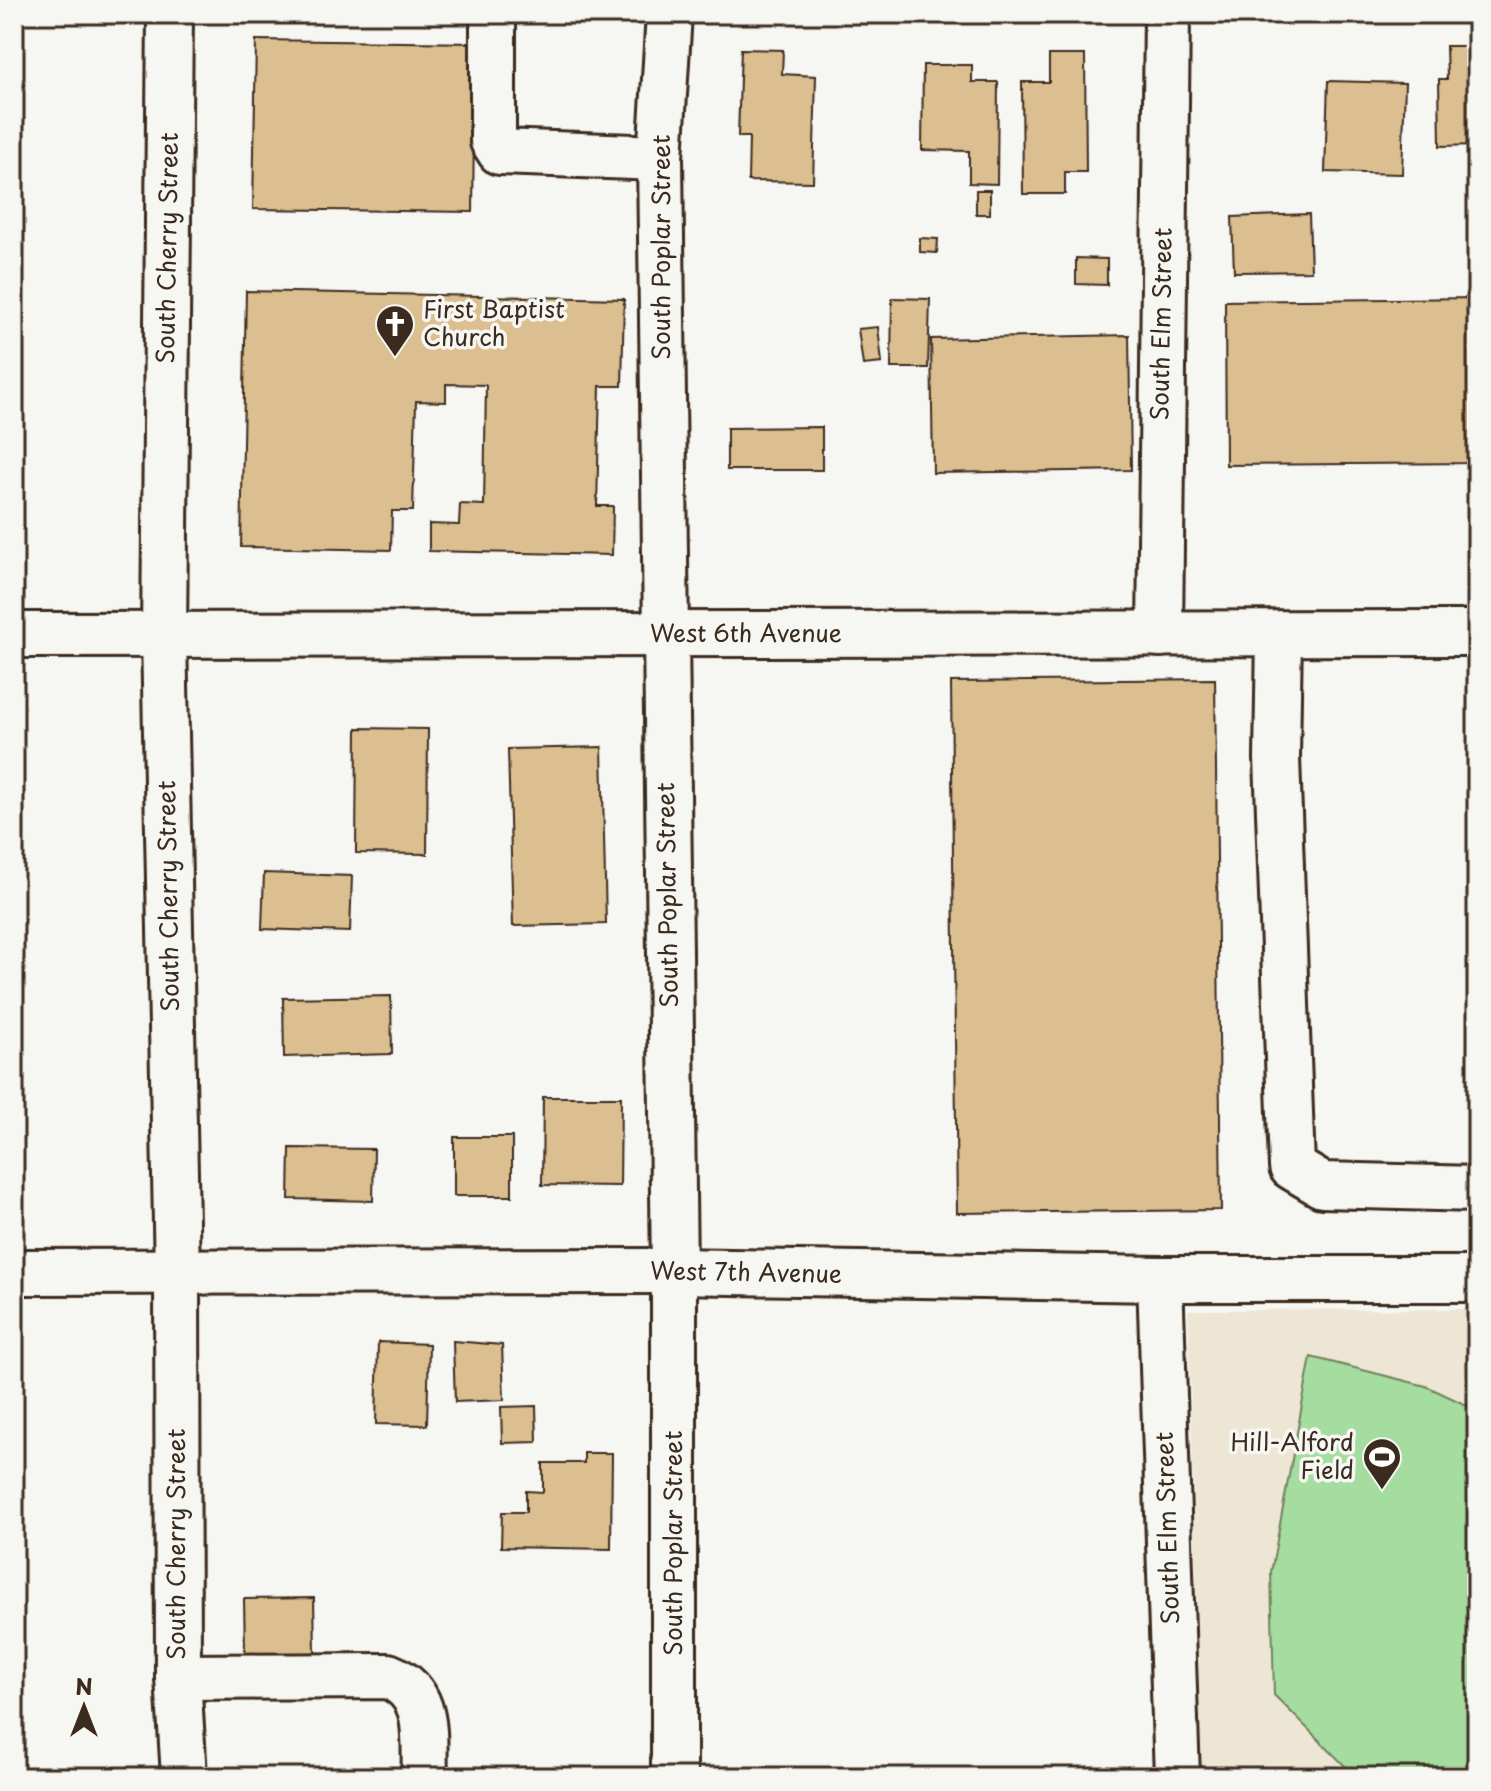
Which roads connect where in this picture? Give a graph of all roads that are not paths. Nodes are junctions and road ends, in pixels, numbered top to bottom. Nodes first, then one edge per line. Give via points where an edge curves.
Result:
1 (170, 14) edge
2 (493, 14) edge
3 (669, 14) edge
4 (1167, 14) edge
5 (660, 158) junction
6 (1477, 633) edge
7 (664, 634) junction
8 (1160, 634) junction
9 (1279, 634) junction
10 (14, 635) edge
11 (164, 635) junction
12 (1477, 1189) edge
13 (674, 1271) junction
14 (14, 1272) edge
15 (177, 1272) junction
16 (1160, 1279) junction
17 (1477, 1279) edge
18 (178, 1677) junction
19 (184, 1777) edge
20 (425, 1777) edge
21 (674, 1777) edge
22 (1177, 1777) edge

1 - 11 street, South Cherry Street
2 - 5 street via 493,141 500,152
3 - 5 street, South Poplar Street
4 - 8 street, South Elm Street
5 - 7 street, South Poplar Street
6 - 9 street, West 6th Avenue
7 - 8 street, West 6th Avenue
7 - 11 street, West 6th Avenue
7 - 13 street, South Poplar Street
8 - 9 street, West 6th Avenue
9 - 12 street via 1277,758 1292,1167 1322,1185
10 - 11 street, West 6th Avenue
11 - 15 street, South Cherry Street
13 - 15 street, West 7th Avenue
13 - 16 street, West 7th Avenue
13 - 21 street, South Poplar Street
14 - 15 street, West 7th Avenue
15 - 18 street, South Cherry Street
16 - 17 street, West 7th Avenue
16 - 22 street, South Elm Street
18 - 19 street, South Cherry Street
18 - 20 street via 388,1676 404,1682 420,1706

